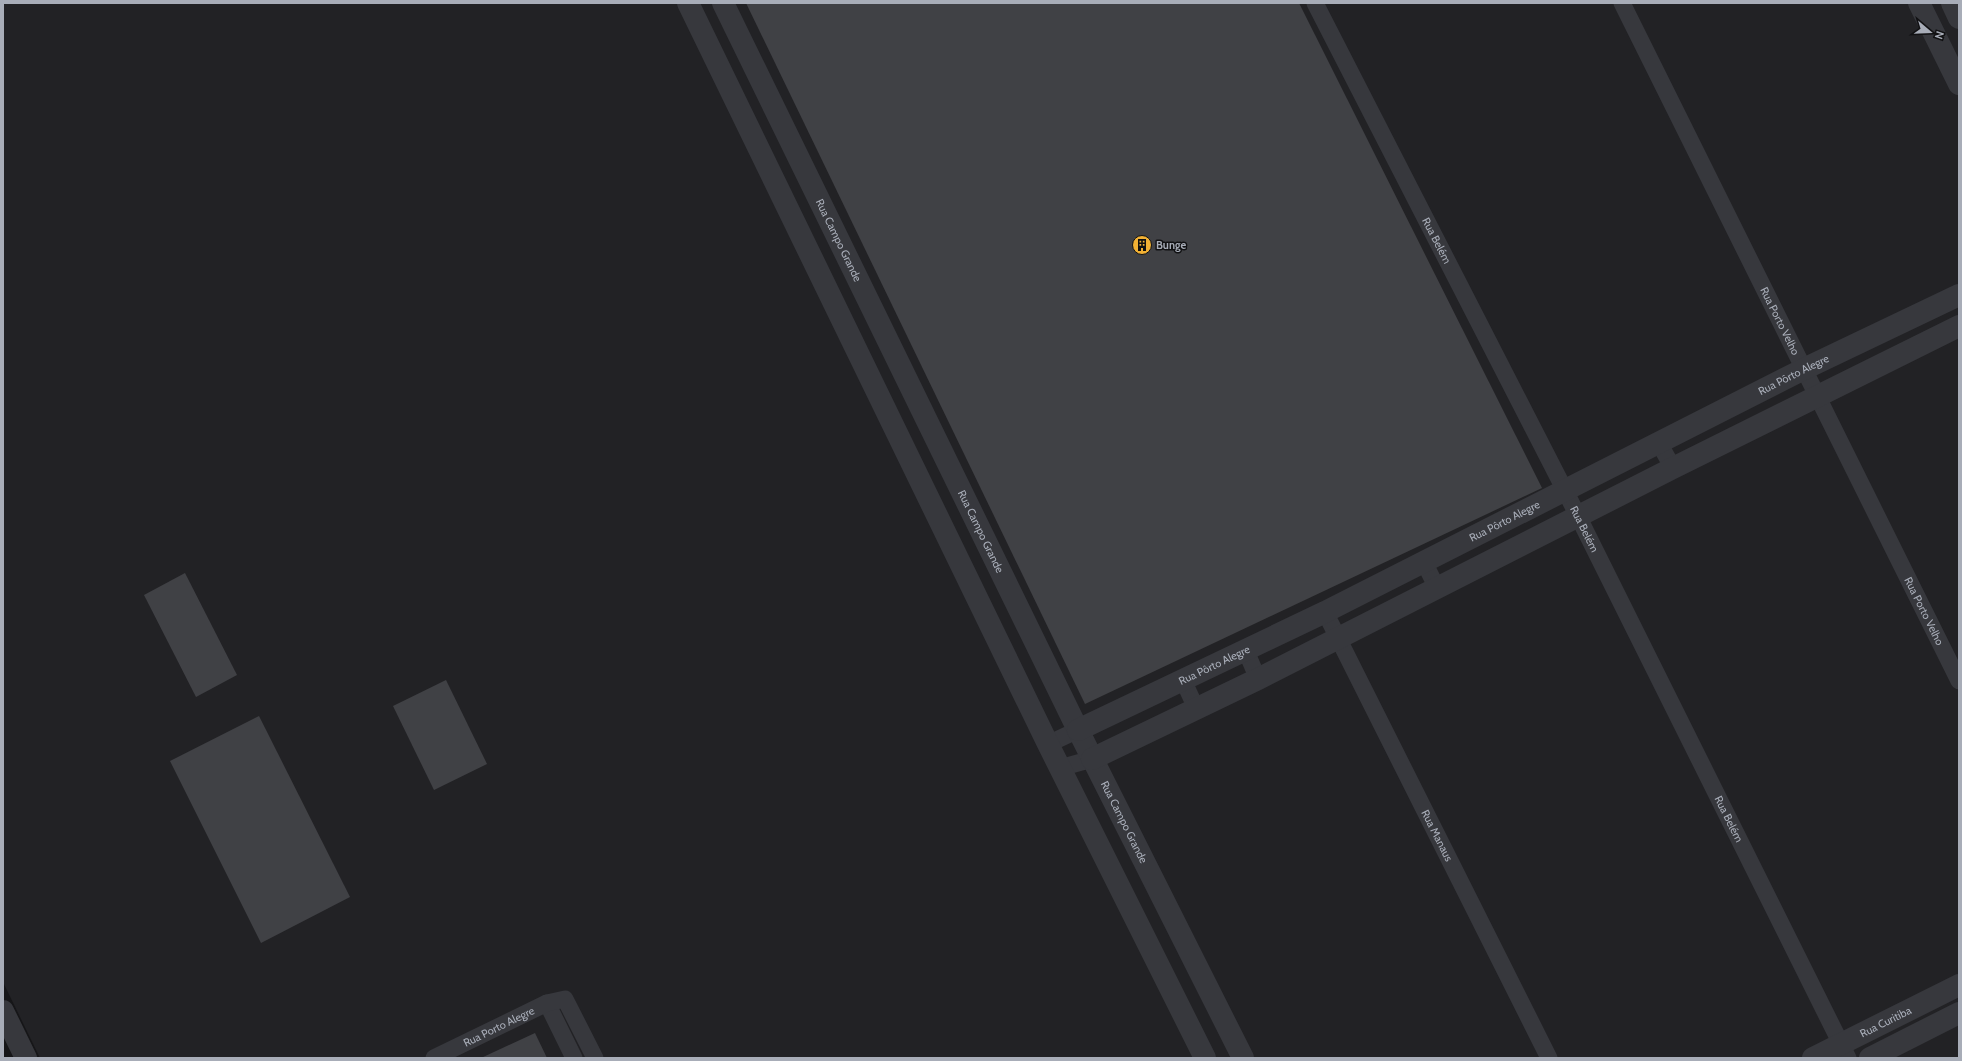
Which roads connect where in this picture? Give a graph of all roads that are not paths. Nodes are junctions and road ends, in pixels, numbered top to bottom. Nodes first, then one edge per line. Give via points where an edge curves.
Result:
1 (688, 3) edge
2 (723, 3) edge
3 (1315, 3) edge
4 (1622, 3) edge
5 (1919, 3) edge
6 (1952, 3) edge
7 (1959, 18) edge
8 (1959, 84) edge
9 (1959, 295) edge
10 (1959, 326) edge
11 (1804, 370) junction
12 (1818, 396) junction
13 (1659, 443) junction
14 (1673, 468) junction
15 (1564, 490) junction
16 (1578, 516) junction
17 (1424, 562) junction
18 (1438, 588) junction
19 (1325, 612) junction
20 (1338, 638) junction
21 (1246, 651) junction
22 (1258, 679) junction
23 (1183, 680) junction
24 (1959, 681) edge
25 (1196, 708) junction
26 (1078, 730) junction
27 (1048, 744) junction
28 (1092, 759) junction
29 (1060, 768) junction
30 (1959, 985) edge
31 (547, 1003) junction
32 (3, 1011) edge
33 (1959, 1013) edge
34 (1844, 1051) edge
35 (26, 1058) edge
36 (434, 1058) edge
37 (574, 1058) edge
38 (595, 1058) edge
39 (1205, 1058) edge
40 (1243, 1058) edge
41 (1550, 1058) edge
42 (1813, 1058) edge
43 (1870, 1058) edge

1 - 27 street
2 - 26 street, Rua Campo Grande
3 - 15 street, Rua Belém
4 - 11 street, Rua Porto Velho
5 - 8 street
6 - 7 street
9 - 11 street, Rua Pôrto Alegre
10 - 12 street
11 - 12 street, Rua Porto Velho
11 - 13 street, Rua Pôrto Alegre
12 - 14 street
12 - 24 street, Rua Porto Velho
13 - 14 street
13 - 15 street, Rua Pôrto Alegre
14 - 16 street
15 - 16 street, Rua Belém
15 - 17 street, Rua Pôrto Alegre
16 - 18 street
16 - 34 street, Rua Belém
17 - 18 street
17 - 19 street, Rua Pôrto Alegre
18 - 20 street
19 - 20 street, Rua Manaus
19 - 21 street, Rua Pôrto Alegre
20 - 22 street
20 - 41 street, Rua Manaus
21 - 22 street
21 - 23 street, Rua Pôrto Alegre
22 - 25 street
23 - 25 street
23 - 26 street, Rua Pôrto Alegre
25 - 28 street
26 - 27 street, Rua Pôrto Alegre
26 - 28 street, Rua Campo Grande
27 - 29 street
28 - 29 street
28 - 40 street, Rua Campo Grande
29 - 39 street
30 - 34 street, Rua Curitiba
31 - 36 street, Rua Porto Alegre
31 - 37 street
31 - 38 street, Rua Porto Alegre via 565,999
32 - 35 street
33 - 43 street
34 - 42 street, Rua Curitiba

